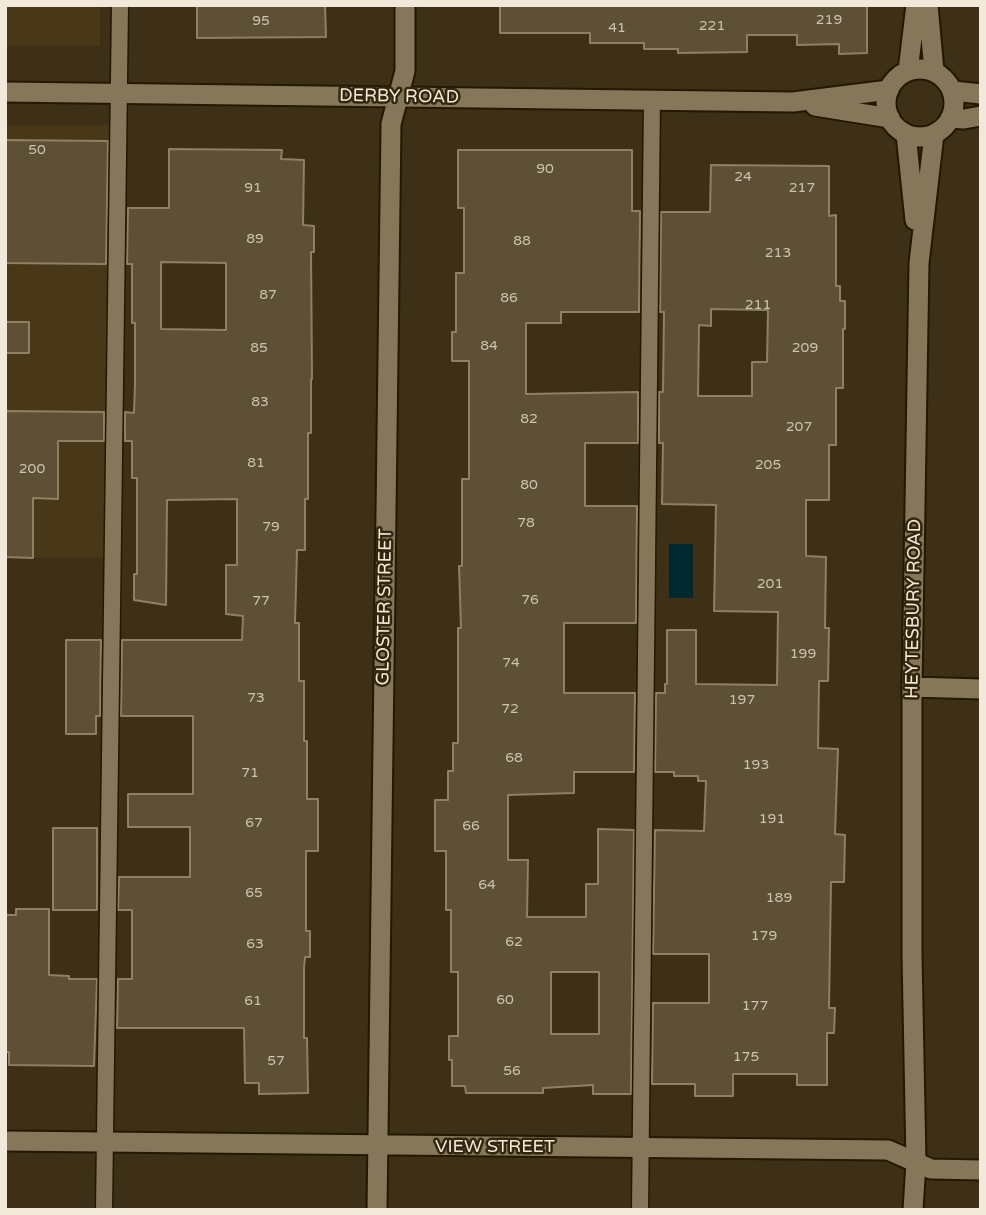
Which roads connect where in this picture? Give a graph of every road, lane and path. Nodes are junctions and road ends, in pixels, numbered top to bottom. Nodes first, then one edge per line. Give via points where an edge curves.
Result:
1 (120, 5) edge
2 (405, 5) edge
3 (916, 5) edge
4 (928, 5) edge
5 (908, 71) junction
6 (934, 71) junction
7 (889, 90) junction
8 (953, 91) junction
9 (5, 92) edge
10 (120, 94) junction
11 (981, 94) edge
12 (398, 97) junction
13 (652, 100) junction
14 (793, 102) junction
15 (981, 116) edge
16 (890, 118) junction
17 (951, 118) junction
18 (906, 134) junction
19 (934, 134) junction
20 (919, 263) junction
21 (912, 687) junction
22 (981, 688) edge
23 (5, 1142) edge
24 (104, 1143) junction
25 (377, 1146) junction
26 (640, 1148) junction
27 (908, 1159) junction
28 (981, 1170) edge
29 (104, 1210) edge
30 (377, 1210) edge
31 (640, 1210) edge
32 (903, 1210) edge
33 (913, 1210) edge

1 - 10 lane
2 - 12 street, GLOSTER STREET via 405,71
3 - 5 street
4 - 6 street
5 - 6 street
5 - 7 street
6 - 8 street
7 - 14 street, DERBY ROAD
7 - 16 street
8 - 11 street
8 - 17 street
9 - 10 street, DERBY ROAD
10 - 12 street, DERBY ROAD
10 - 24 lane
12 - 13 street, DERBY ROAD
12 - 25 street, GLOSTER STREET via 391,124
13 - 14 street, DERBY ROAD
13 - 26 lane
14 - 16 street, DERBY ROAD
15 - 17 street
16 - 18 street
17 - 19 street
18 - 19 street
18 - 20 street, HEYTESBURY ROAD
19 - 20 street, HEYTESBURY ROAD
20 - 21 street, HEYTESBURY ROAD
21 - 22 street
21 - 27 street, HEYTESBURY ROAD
23 - 24 street, VIEW STREET
24 - 25 street, VIEW STREET
24 - 29 lane
25 - 26 street, VIEW STREET
25 - 30 street, GLOSTER STREET
26 - 27 street, VIEW STREET via 888,1150
26 - 31 lane
27 - 28 street, VIEW STREET via 931,1169
27 - 32 street, HEYTESBURY ROAD
27 - 33 street, HEYTESBURY ROAD

